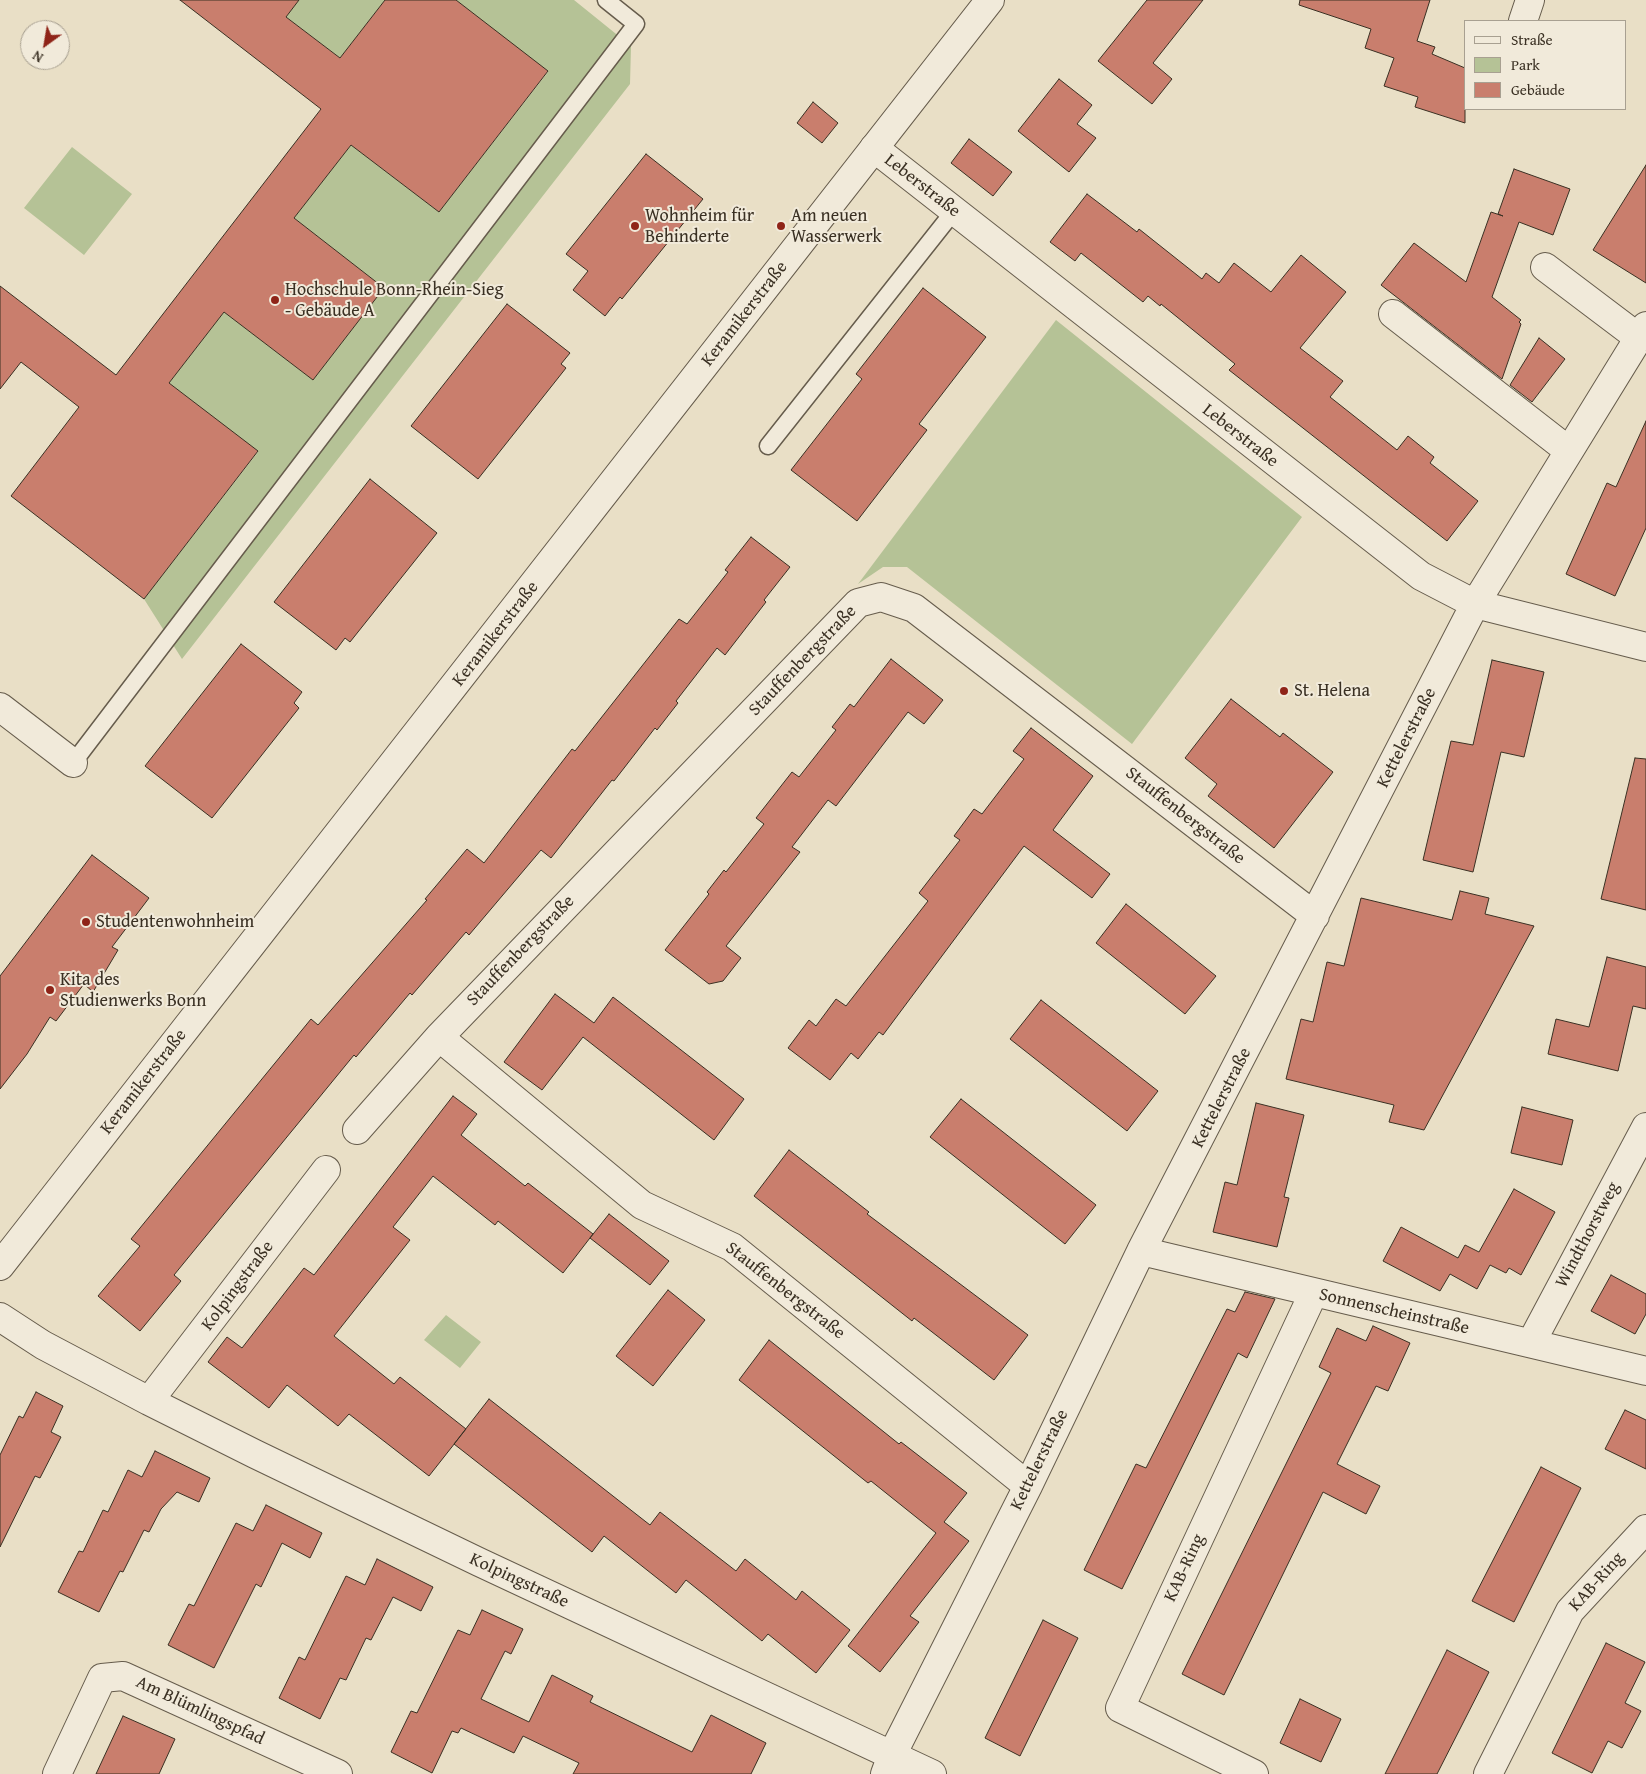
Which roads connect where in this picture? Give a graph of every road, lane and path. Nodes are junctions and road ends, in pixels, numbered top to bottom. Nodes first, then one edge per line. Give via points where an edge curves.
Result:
1 (606, 0) edge
2 (990, 0) edge
3 (1530, 0) edge
4 (1523, 20) edge
5 (874, 148) junction
6 (954, 211) junction
7 (1545, 267) dead end
8 (1393, 314) dead end
9 (1642, 332) edge
10 (768, 446) dead end
11 (1569, 451) junction
12 (1475, 604) junction
13 (1646, 647) edge
14 (0, 707) edge
15 (73, 763) joint
16 (1315, 916) junction
17 (439, 1037) junction
18 (1646, 1127) edge
19 (357, 1130) dead end
20 (326, 1170) dead end
21 (1141, 1251) junction
22 (0, 1266) edge
23 (1314, 1294) junction
24 (0, 1317) edge
25 (1530, 1343) junction
26 (1646, 1371) edge
27 (150, 1401) junction
28 (1028, 1486) junction
29 (1646, 1529) edge
30 (889, 1764) edge
31 (57, 1774) edge
32 (338, 1774) edge
33 (932, 1774) edge
34 (1254, 1774) edge
35 (1488, 1774) edge

1 - 15 lane via 636,24
2 - 5 street, Keramikerstraße
3 - 4 street
5 - 6 street, Leberstraße
5 - 22 street, Keramikerstraße
6 - 10 lane
6 - 12 street, Leberstraße via 1421,576
7 - 9 street, Kettelerstraße
8 - 11 street
9 - 11 street, Kettelerstraße
11 - 12 street, Kettelerstraße
12 - 13 street, Leberstraße
12 - 16 street, Kettelerstraße
14 - 15 street
16 - 17 street, Stauffenbergstraße via 914,608 881,597 858,603
16 - 21 street, Kettelerstraße
17 - 19 street, Stauffenbergstraße
17 - 28 street, Stauffenbergstraße via 642,1205 732,1247
18 - 25 street, Windthorstweg
20 - 27 street, Kolpingstraße
21 - 23 street, Sonnenscheinstraße
21 - 28 street, Kettelerstraße
23 - 25 street, Sonnenscheinstraße
23 - 34 street, KAB-Ring via 1120,1708
24 - 27 street, Kolpingstraße via 44,1345
25 - 26 street, Sonnenscheinstraße
27 - 30 street, Kolpingstraße
28 - 30 street, Kettelerstraße
29 - 35 street, KAB-Ring via 1570,1611
30 - 33 street, Kolpingstraße
31 - 32 street, Am Blümlingspfad via 102,1678 123,1676

